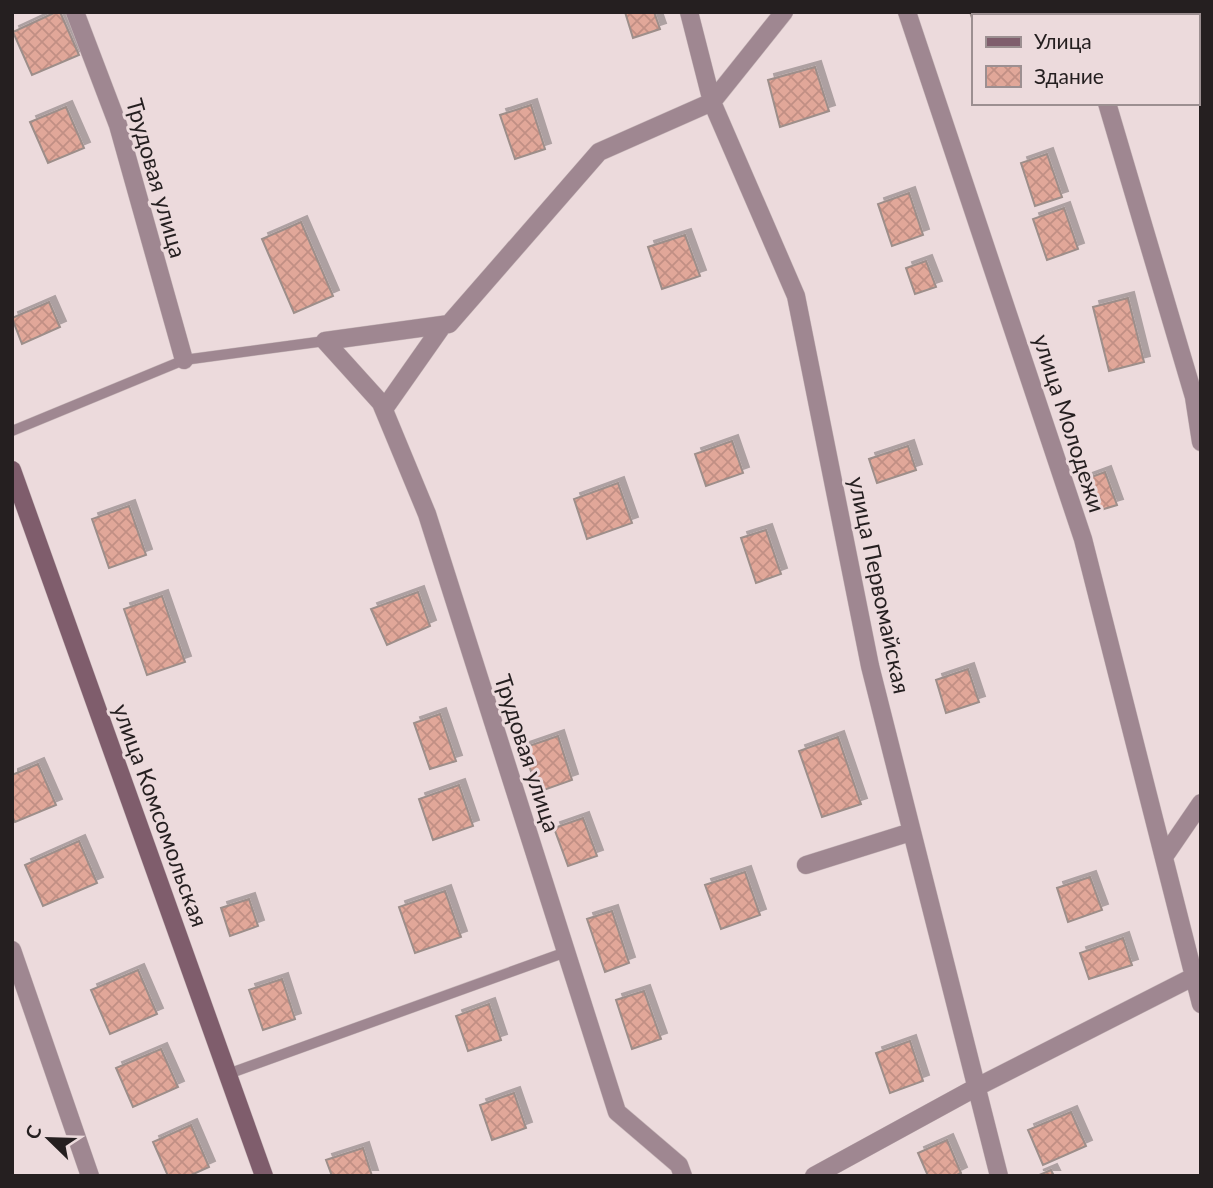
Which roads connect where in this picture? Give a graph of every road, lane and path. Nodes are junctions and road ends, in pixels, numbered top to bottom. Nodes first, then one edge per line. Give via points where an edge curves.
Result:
1 (75, 12) edge
2 (689, 12) edge
3 (784, 12) edge
4 (907, 12) edge
5 (712, 102) junction
6 (1108, 105) edge
7 (443, 325) junction
8 (325, 341) junction
9 (184, 360) junction
10 (384, 409) junction
11 (12, 431) edge
12 (1201, 442) edge
13 (12, 470) edge
14 (1201, 803) edge
15 (911, 832) junction
16 (1164, 857) junction
17 (806, 865) dead end
18 (12, 950) edge
19 (566, 952) junction
20 (1198, 975) edge
21 (1201, 1004) edge
22 (228, 1074) junction
23 (975, 1088) junction
24 (90, 1176) edge
25 (264, 1176) edge
26 (683, 1176) edge
27 (814, 1176) edge
28 (999, 1176) edge

1 - 9 street, Трудовая улица via 118,125
2 - 5 street, улица Первомайская
3 - 5 street
4 - 16 street, улица Молодежи via 1083,539
5 - 7 street via 599,152 449,324
5 - 15 street, улица Первомайская via 796,296 870,666
6 - 12 street via 1194,397
7 - 8 street
7 - 10 street
8 - 9 lane
8 - 10 street, Трудовая улица
9 - 11 lane
10 - 19 street, Трудовая улица via 427,514
13 - 22 street, улица Комсомольская
14 - 16 street
15 - 17 street
15 - 23 street, улица Первомайская
16 - 20 street, улица Молодежи
18 - 24 street
19 - 22 lane
19 - 26 street, Трудовая улица via 617,1112 679,1165
20 - 21 street, улица Молодежи
20 - 23 street
22 - 25 street, улица Комсомольская
23 - 27 street
23 - 28 street, улица Первомайская

